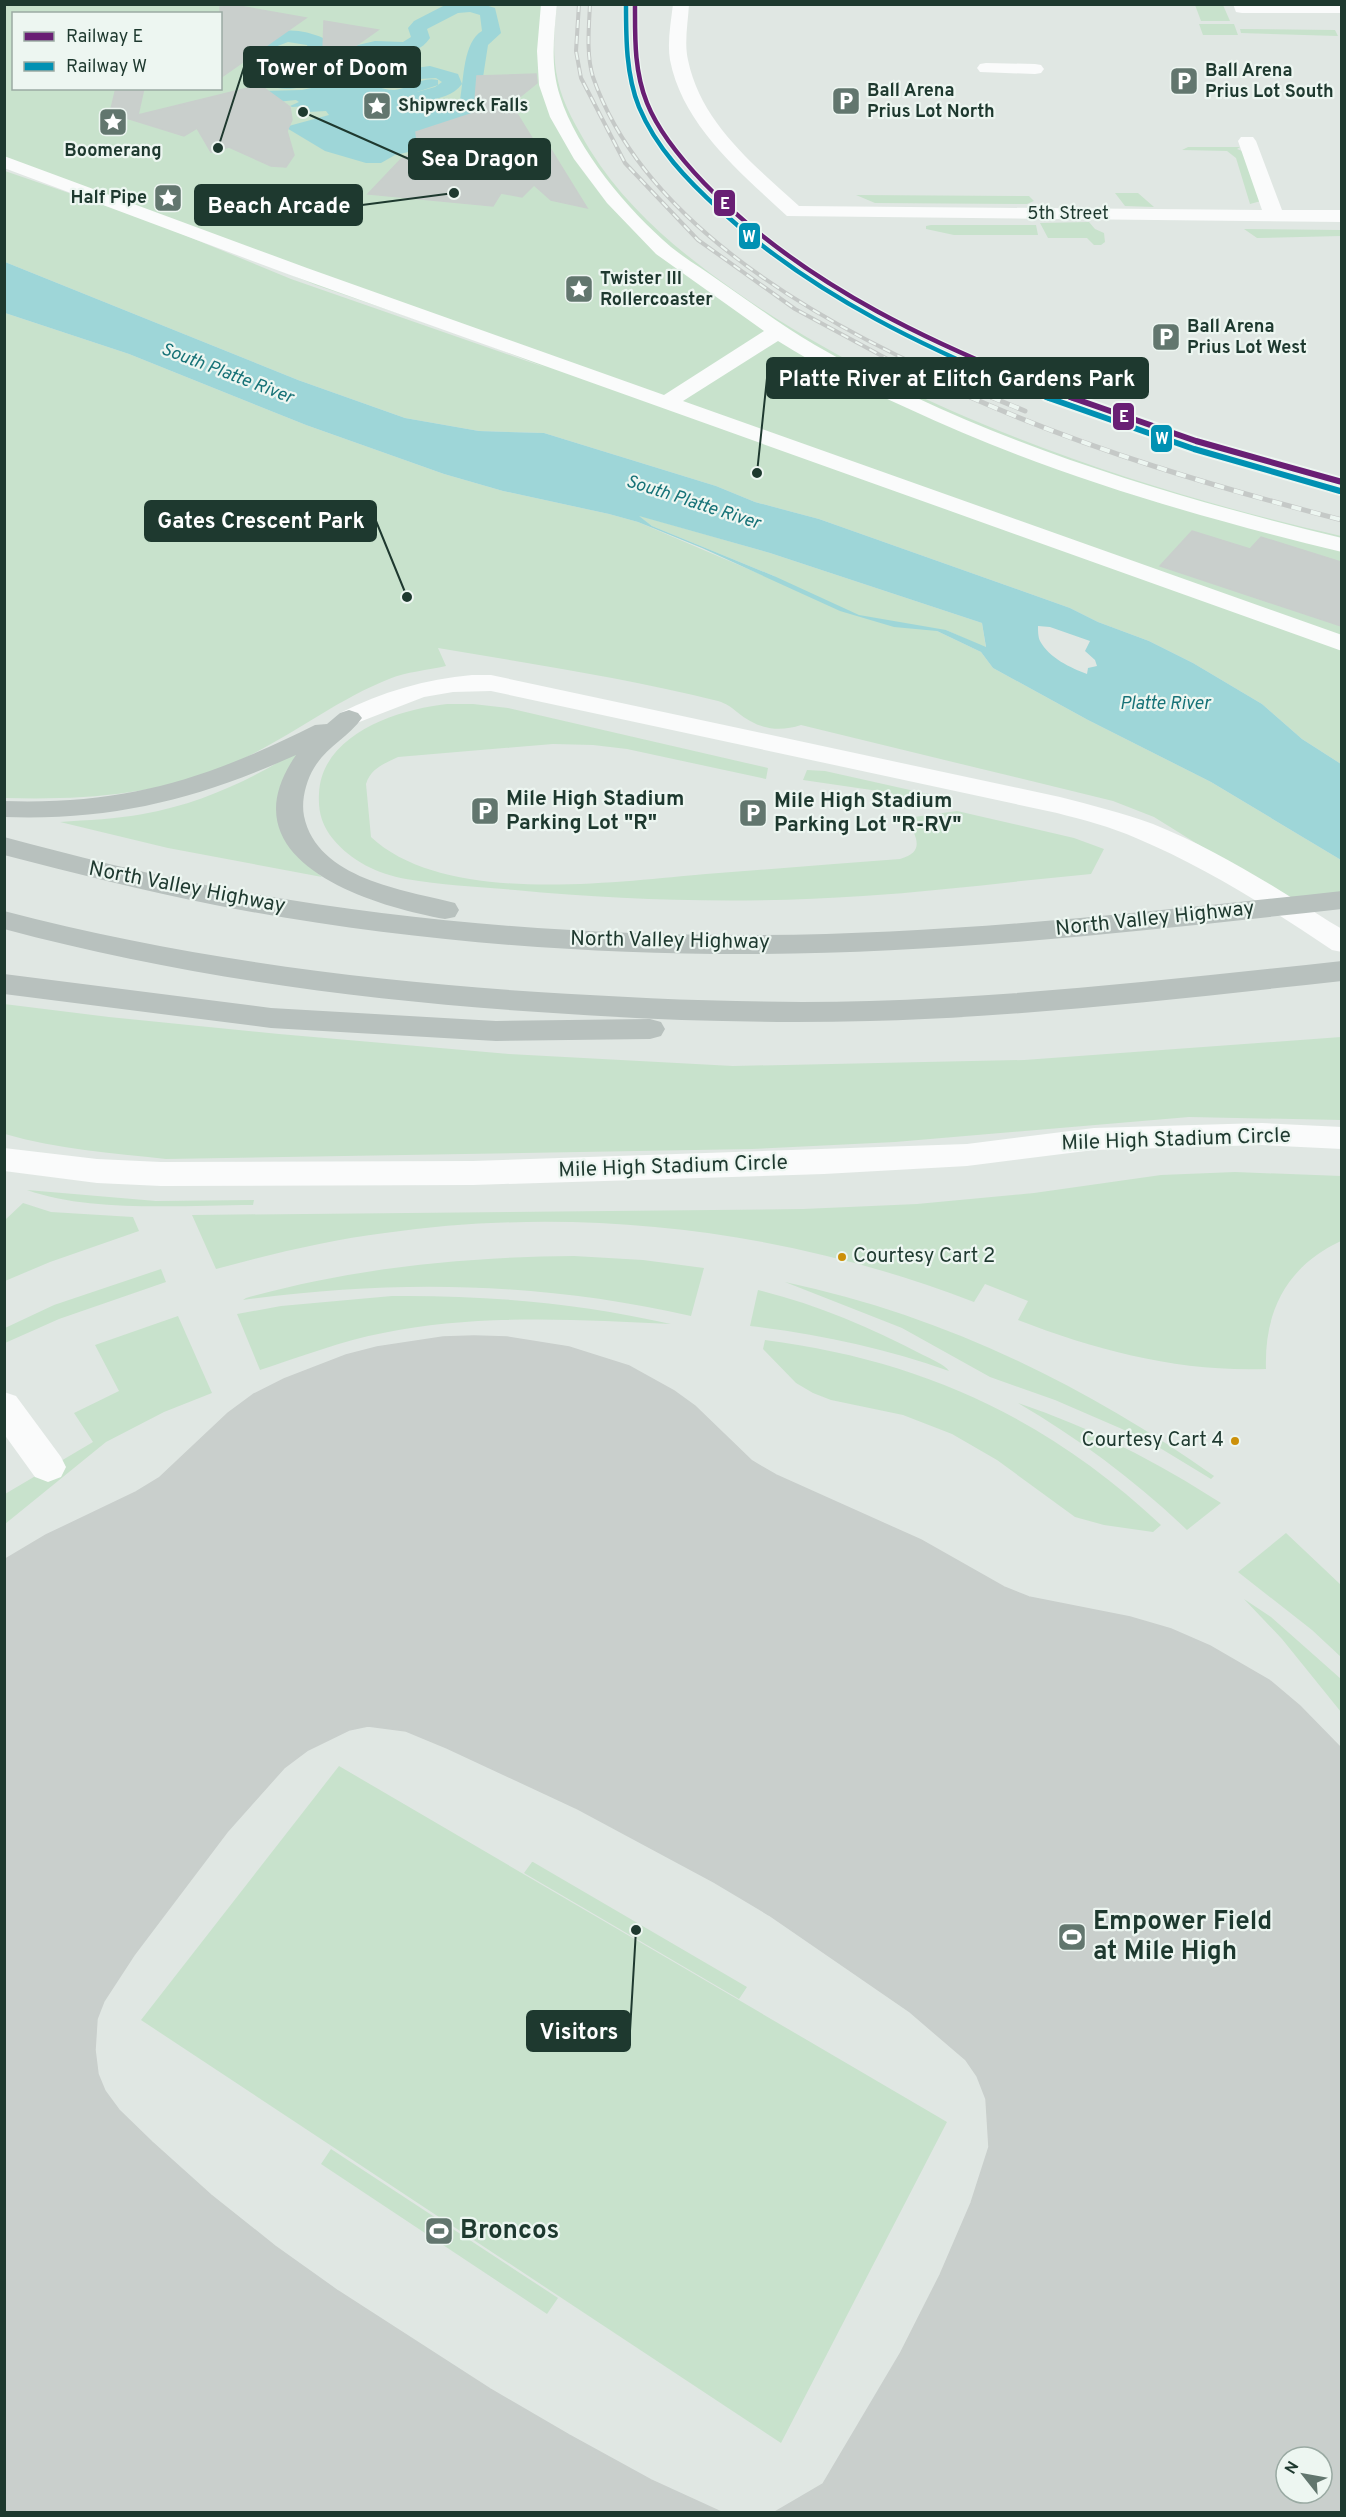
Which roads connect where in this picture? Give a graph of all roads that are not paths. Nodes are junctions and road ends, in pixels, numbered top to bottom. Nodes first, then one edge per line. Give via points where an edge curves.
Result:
1 (549, 4) edge
2 (681, 4) edge
3 (1241, 4) edge
4 (1336, 6) edge
5 (986, 68) dead end
6 (1035, 69) dead end
7 (1247, 141) dead end
8 (4, 161) edge
9 (1274, 215) junction
10 (1341, 216) edge
11 (779, 331) junction
12 (666, 403) junction
13 (1341, 544) edge
14 (1341, 644) edge
15 (349, 718) junction
16 (4, 809) edge
17 (4, 846) edge
18 (1341, 900) edge
19 (4, 920) edge
20 (1341, 943) edge
21 (808, 944) junction
22 (1341, 971) edge
23 (4, 984) edge
24 (918, 1009) junction
25 (1341, 1138) edge
26 (8, 1164) edge
27 (4, 1406) edge
28 (48, 1467) dead end

1 - 11 street via 543,58 547,78 551,97 580,156 664,250
2 - 9 street, 5th Street via 678,59 692,99 732,153 794,212
3 - 4 street via 1242,8
5 - 6 street
7 - 9 street
8 - 12 street
9 - 10 street, 5th Street
11 - 12 street
11 - 13 street via 887,390 1018,447 1189,504
12 - 14 street
15 - 16 highway via 257,765 181,791 82,809
15 - 20 street via 405,693 434,686 491,683 1060,805 1157,836
15 - 21 highway via 306,760 291,790 289,806 300,842 316,861 341,879 389,898 485,916
17 - 21 highway, North Valley Highway via 125,878 406,925 614,941
18 - 21 highway, North Valley Highway via 979,936
19 - 24 highway via 160,957 379,990 712,1011
22 - 24 highway via 1088,998
23 - 24 highway via 271,1018 496,1031 730,1028
25 - 26 street, Mile High Stadium Circle via 1262,1134 1094,1139 967,1155 473,1173 161,1174
27 - 28 street

